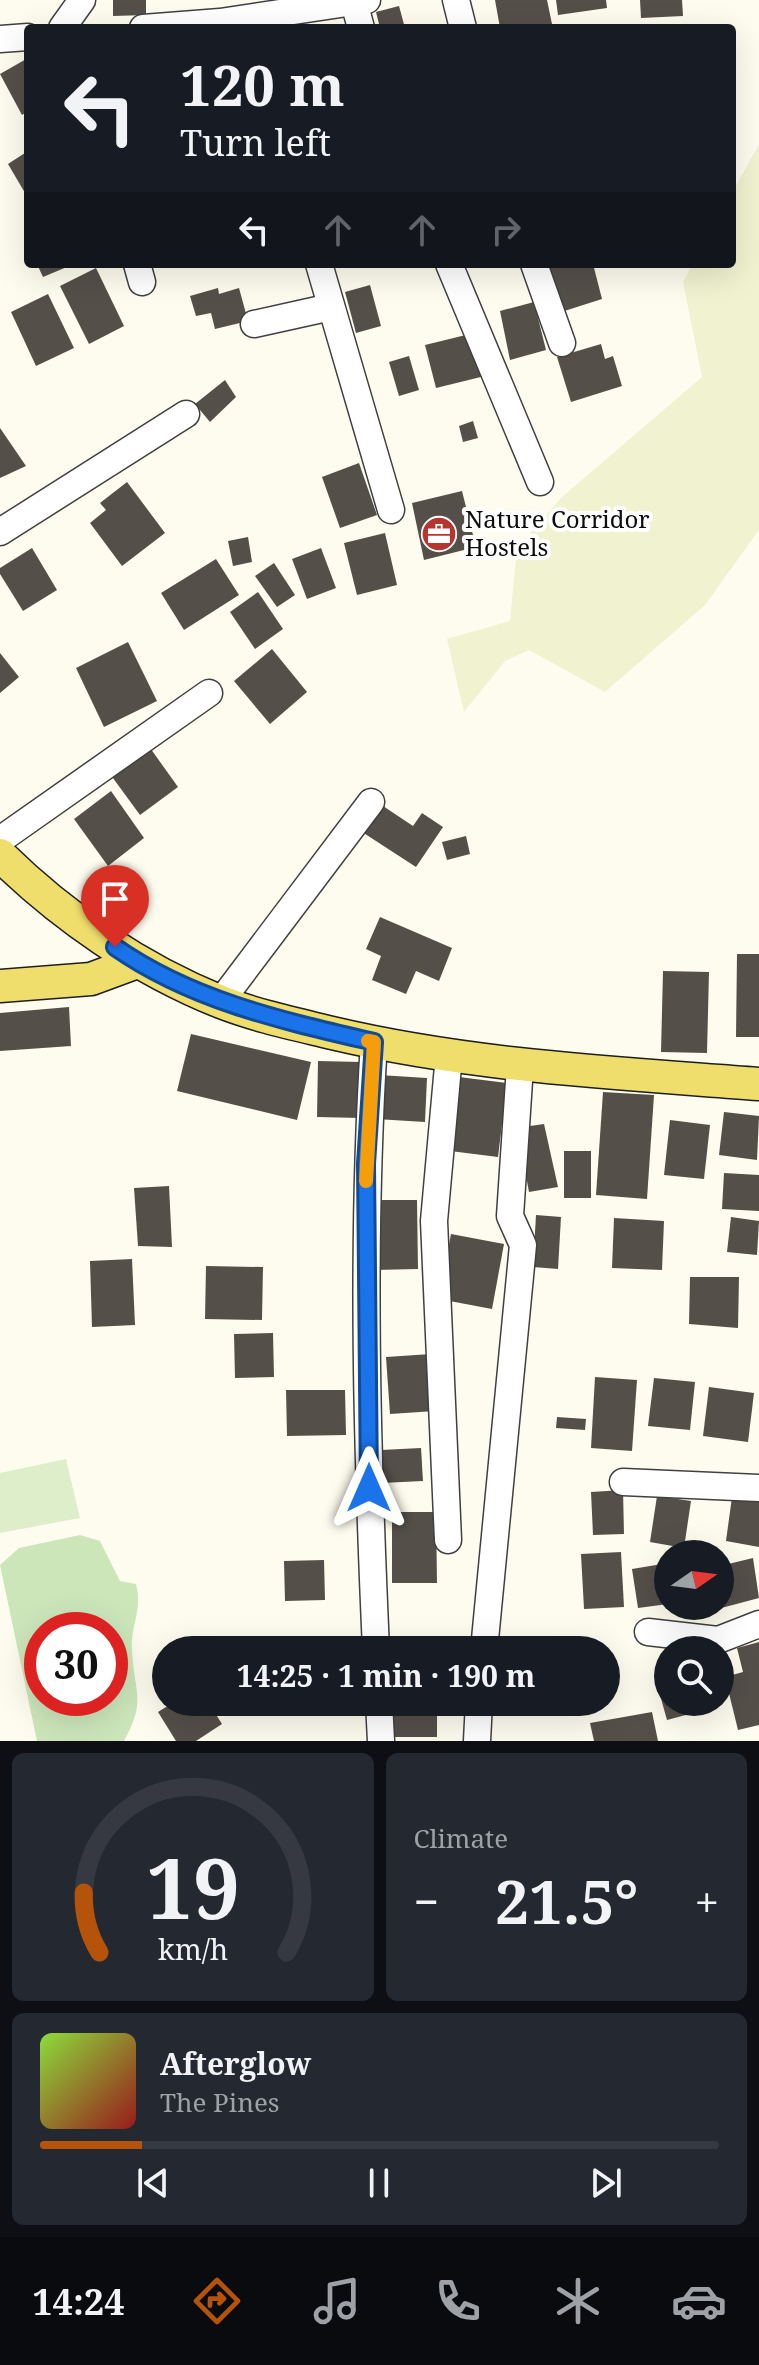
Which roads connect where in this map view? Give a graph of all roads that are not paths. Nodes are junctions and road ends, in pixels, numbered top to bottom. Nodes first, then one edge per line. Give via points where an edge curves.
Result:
1 (82, 0) edge
2 (456, 0) edge
3 (360, 1) edge
4 (65, 24) edge
5 (228, 24) edge
6 (361, 24) edge
7 (462, 24) edge
8 (24, 37) edge
9 (0, 39) edge
10 (320, 268) edge
11 (451, 268) edge
12 (535, 268) edge
13 (331, 307) junction
14 (254, 324) dead end
15 (562, 343) dead end
16 (186, 414) dead end
17 (540, 482) dead end
18 (391, 510) dead end
19 (0, 532) edge
20 (209, 693) dead end
21 (371, 802) dead end
22 (0, 840) edge
23 (0, 855) edge
24 (137, 962) junction
25 (0, 986) edge
26 (221, 1001) junction
27 (374, 1042) junction
28 (449, 1055) junction
29 (520, 1066) junction
30 (759, 1084) edge
31 (623, 1482) dead end
32 (759, 1488) edge
33 (448, 1540) dead end
34 (759, 1624) edge
35 (648, 1632) dead end
36 (375, 1636) edge
37 (485, 1636) edge
38 (380, 1716) edge
39 (478, 1716) edge
40 (381, 1741) edge
41 (477, 1741) edge

1 - 4 street
2 - 7 street
3 - 5 street
3 - 6 street
8 - 9 street
10 - 13 street
11 - 17 street
12 - 15 street
13 - 14 street
13 - 18 street
16 - 19 street
20 - 22 street
21 - 26 street
23 - 24 main road via 50,900
24 - 25 main road via 91,979
24 - 26 main road
26 - 27 main road
27 - 28 main road
27 - 36 street via 366,1164
28 - 29 main road
28 - 33 street via 434,1221
29 - 30 main road
29 - 37 street via 510,1216 523,1245
31 - 32 street
34 - 35 street via 718,1640
38 - 40 street
39 - 41 street

